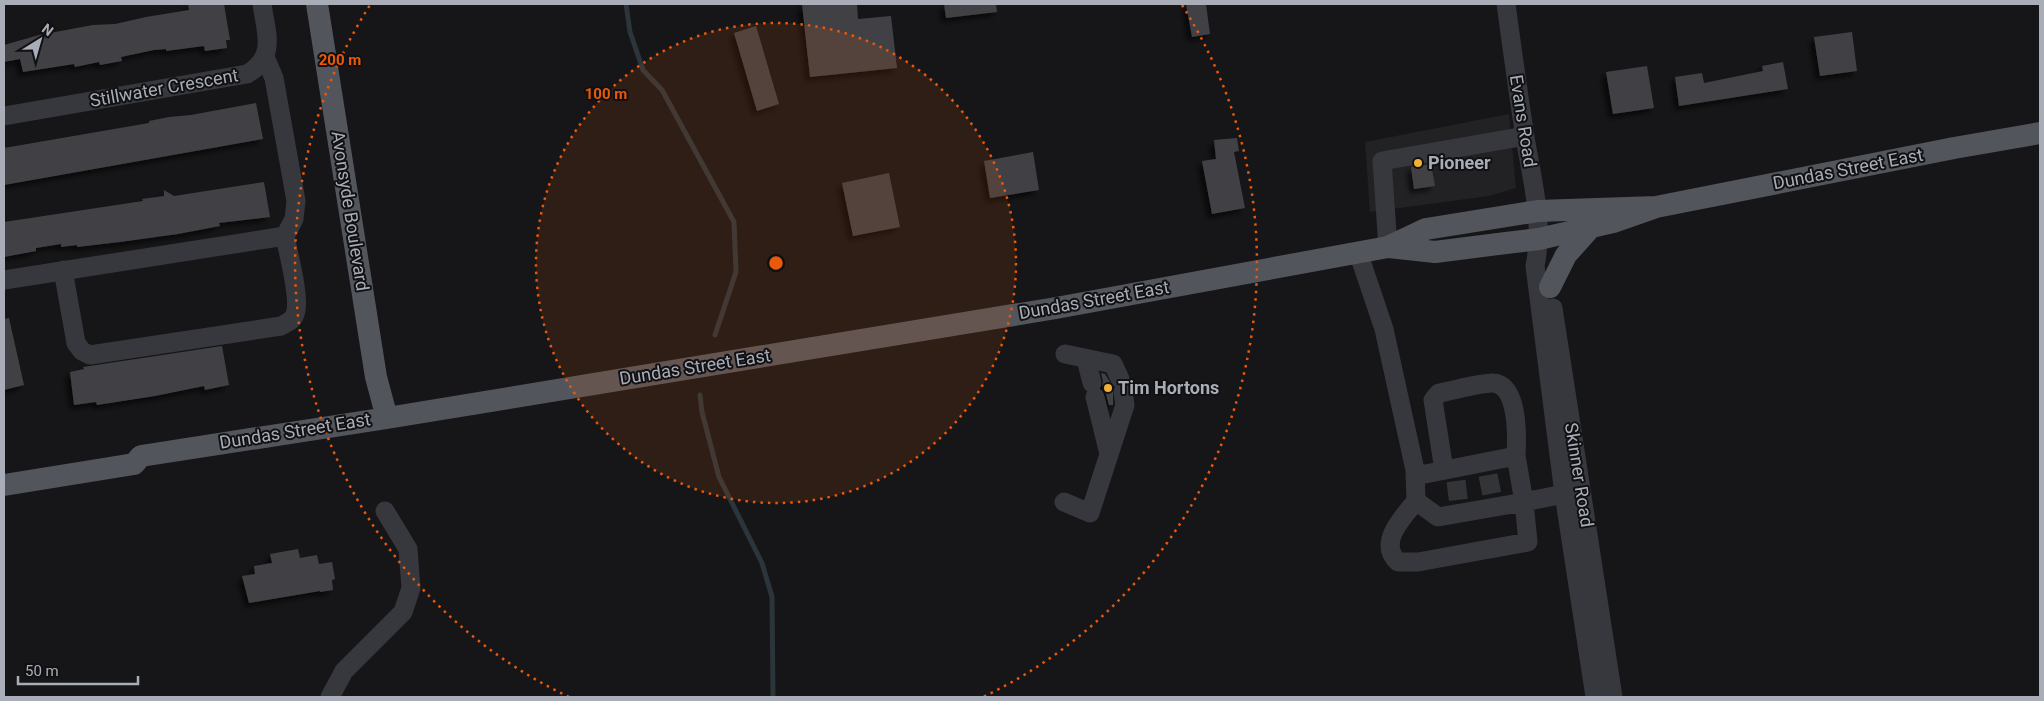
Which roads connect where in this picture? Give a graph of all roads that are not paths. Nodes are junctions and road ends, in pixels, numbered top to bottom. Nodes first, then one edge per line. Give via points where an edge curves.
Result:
1 (262, 4) edge
2 (318, 4) edge
3 (1506, 4) edge
4 (265, 57) junction
5 (4, 116) edge
6 (2040, 133) edge
7 (1525, 136) junction
8 (1656, 207) junction
9 (1538, 211) junction
10 (1592, 226) junction
11 (285, 236) junction
12 (1538, 246) junction
13 (1388, 247) junction
14 (1358, 252) junction
15 (63, 270) junction
16 (4, 280) edge
17 (1550, 287) junction
18 (1065, 354) dead end
19 (1086, 359) junction
20 (387, 418) junction
21 (1109, 455) junction
22 (1516, 456) junction
23 (1451, 473) junction
24 (1415, 476) junction
25 (4, 485) edge
26 (1564, 494) junction
27 (1416, 501) junction
28 (1064, 502) dead end
29 (1524, 502) junction
30 (384, 511) dead end
31 (330, 697) edge
32 (1595, 697) edge
33 (1613, 697) edge

1 - 4 street via 268,44
2 - 20 main road, Avonsyde Boulevard via 376,378
3 - 7 street, Evans Road
4 - 5 street, Stillwater Crescent via 258,68 247,74
4 - 11 street via 274,78 296,201 294,219
6 - 8 main road, Dundas Street East
7 - 9 street, Evans Road
7 - 13 street via 1382,161
8 - 9 main road, Dundas Street East
8 - 10 main road, Dundas Street East
9 - 12 street, Evans Road
9 - 13 main road, Dundas Street East via 1426,229
10 - 12 main road, Dundas Street East
10 - 17 main road via 1566,255
11 - 15 street
11 - 15 street via 297,304 295,316 281,326 262,329 90,354 82,351 76,343
12 - 13 main road, Dundas Street East via 1435,252
12 - 17 street, Skinner Road
12 - 26 street, Skinner Road via 1535,266
13 - 14 main road, Dundas Street East
14 - 20 main road, Dundas Street East via 1056,308
14 - 24 street via 1384,329
15 - 16 street
17 - 33 street, Skinner Road
18 - 19 street
19 - 21 street
19 - 21 street via 1113,364 1122,386 1125,405
20 - 25 main road, Dundas Street East via 141,456 134,464
21 - 28 street via 1090,513
22 - 23 street via 1487,468
22 - 23 street via 1517,433 1511,398 1506,389 1494,383 1439,393 1433,400
22 - 29 street
23 - 24 street
24 - 27 street
26 - 29 street
26 - 32 street, Skinner Road
27 - 29 street via 1438,518 1460,509
27 - 29 street via 1396,527 1389,544 1392,556 1398,562 1418,562 1528,542
30 - 31 street via 408,549 411,588 403,612 344,671

